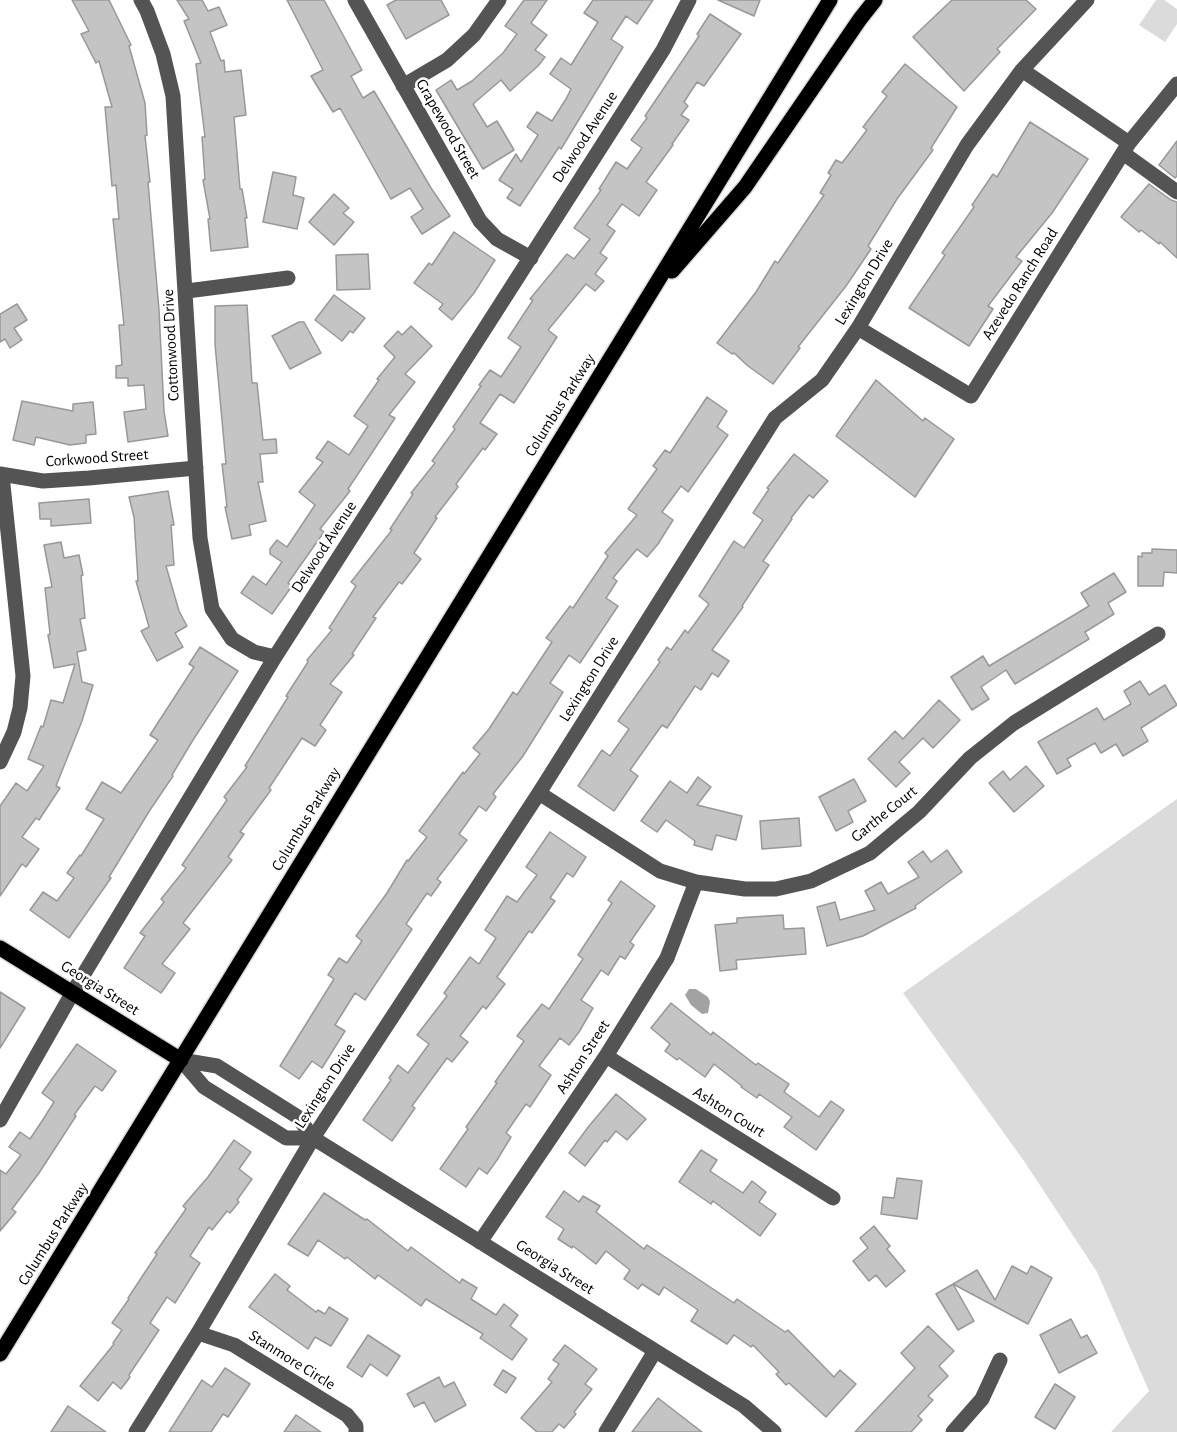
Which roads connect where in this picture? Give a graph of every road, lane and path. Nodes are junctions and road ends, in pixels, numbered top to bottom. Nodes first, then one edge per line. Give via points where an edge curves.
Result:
1 (141, 0) edge
2 (355, 0) edge
3 (499, 0) edge
4 (689, 0) edge
5 (830, 0) edge
6 (875, 0) edge
7 (1086, 0) edge
8 (1022, 70) junction
9 (1177, 84) edge
10 (403, 86) junction
11 (1126, 148) junction
12 (1177, 192) edge
13 (531, 258) junction
14 (288, 278) dead end
15 (187, 291) junction
16 (644, 304) junction
17 (858, 328) junction
18 (196, 468) junction
19 (1, 474) edge
20 (1158, 634) dead end
21 (275, 657) junction
22 (0, 762) edge
23 (538, 793) junction
24 (696, 882) junction
25 (0, 948) edge
26 (73, 992) junction
27 (606, 1056) junction
28 (181, 1060) junction
29 (0, 1120) edge
30 (313, 1138) junction
31 (833, 1198) dead end
32 (480, 1242) junction
33 (198, 1333) junction
34 (656, 1351) junction
35 (0, 1353) edge
36 (1000, 1360) dead end
37 (136, 1432) edge
38 (356, 1432) edge
39 (606, 1432) edge
40 (774, 1432) edge
41 (953, 1432) edge

1 - 15 street, Cottonwood Drive via 163,54 173,96
2 - 10 street, Grapewood Street
3 - 10 street via 454,54
4 - 13 street, Delwood Avenue via 663,51
5 - 16 main road, Columbus Parkway
6 - 16 main road, Columbus Parkway via 745,187
7 - 8 street, Lexington Drive
8 - 11 street
8 - 17 street, Lexington Drive via 968,145
9 - 11 street, Azevedo Ranch Road
10 - 13 street, Grapewood Street via 480,221 497,239
11 - 12 street
11 - 17 street, Azevedo Ranch Road via 971,396
13 - 21 street, Delwood Avenue
14 - 15 street
15 - 18 street, Cottonwood Drive
16 - 28 main road, Columbus Parkway
17 - 23 street, Lexington Drive via 822,380 775,418
18 - 19 street, Corkwood Street via 43,481
18 - 21 street, Cottonwood Drive via 200,538 212,609 232,639 254,652
19 - 22 street via 23,676 16,724
20 - 24 street, Garthe Court via 1014,723 970,758 919,812 870,853 811,881 776,889
21 - 26 street, Delwood Avenue
23 - 24 street, Garthe Court via 660,872
23 - 30 street, Lexington Drive
24 - 27 street, Ashton Street via 667,958
25 - 26 main road, Georgia Street
26 - 28 main road, Georgia Street
26 - 29 street, Delwood Avenue
27 - 31 street, Ashton Court
27 - 32 street, Ashton Street
28 - 30 street, Georgia Street via 217,1066 298,1117
28 - 30 street, Georgia Street via 204,1087 286,1138
28 - 35 main road, Columbus Parkway
30 - 32 street, Georgia Street
30 - 33 street, Lexington Drive
32 - 34 street, Georgia Street
33 - 37 street, Lexington Drive
33 - 38 street, Stanmore Circle via 234,1345 347,1415
34 - 39 street
34 - 40 street, Georgia Street via 744,1406
36 - 41 street via 982,1400

